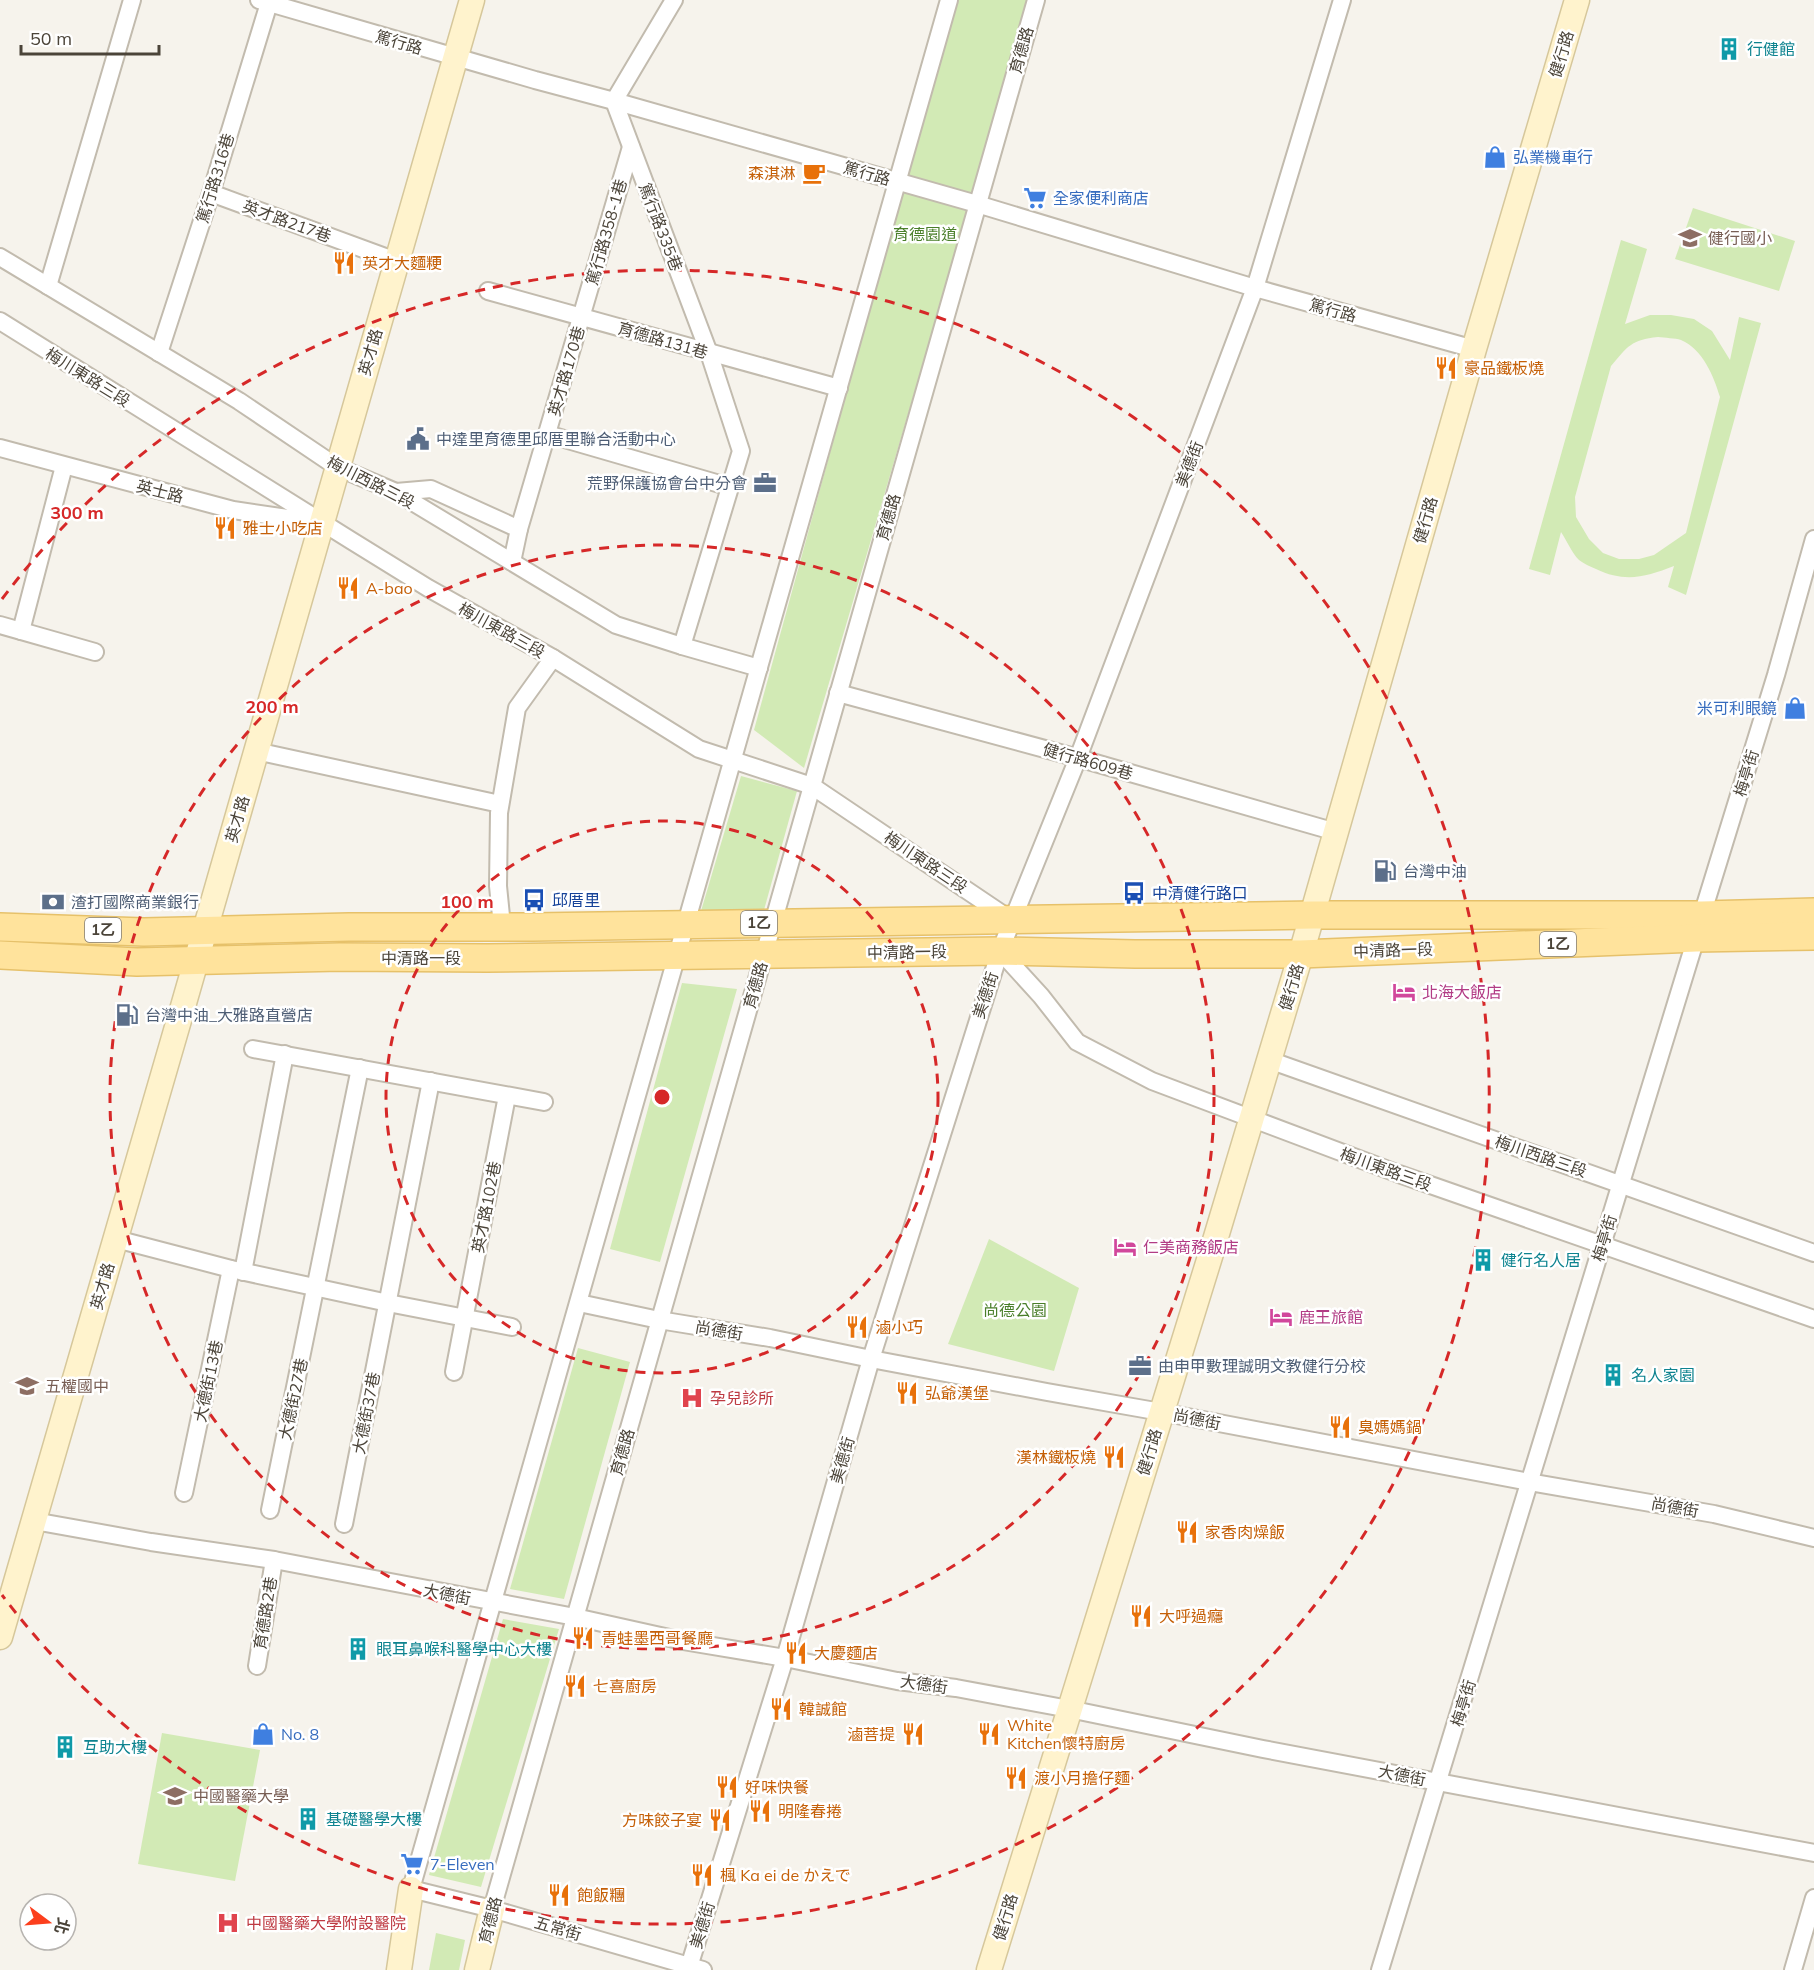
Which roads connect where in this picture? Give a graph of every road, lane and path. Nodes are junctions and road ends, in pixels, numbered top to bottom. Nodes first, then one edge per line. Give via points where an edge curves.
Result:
1 (132, 0) edge
2 (472, 0) edge
3 (674, 0) edge
4 (949, 0) edge
5 (1036, 0) edge
6 (1341, 0) edge
7 (1577, 0) edge
8 (264, 1) edge
9 (455, 57) junction
10 (614, 101) junction
11 (631, 147) junction
12 (898, 181) junction
13 (211, 193) junction
14 (977, 204) junction
15 (0, 257) edge
16 (396, 261) junction
17 (48, 286) junction
18 (1255, 288) junction
19 (488, 291) dead end
20 (582, 317) junction
21 (0, 321) edge
22 (1474, 349) junction
23 (159, 353) junction
24 (710, 353) junction
25 (839, 388) junction
26 (547, 434) junction
27 (0, 448) edge
28 (64, 466) junction
29 (337, 467) junction
30 (730, 486) junction
31 (396, 492) junction
32 (322, 523) junction
33 (519, 529) junction
34 (1814, 538) edge
35 (512, 562) junction
36 (0, 625) edge
37 (21, 631) junction
38 (681, 646) junction
39 (95, 651) dead end
40 (553, 658) junction
41 (759, 668) junction
42 (838, 693) junction
43 (256, 751) junction
44 (1078, 758) junction
45 (733, 760) junction
46 (812, 786) junction
47 (500, 804) junction
48 (1336, 832) junction
49 (1814, 912) edge
50 (1313, 915) junction
51 (1012, 920) junction
52 (773, 922) junction
53 (686, 924) junction
54 (502, 926) junction
55 (1699, 926) junction
56 (0, 927) edge
57 (205, 930) junction
58 (1814, 936) edge
59 (1000, 951) junction
60 (764, 954) junction
61 (1301, 954) junction
62 (0, 955) edge
63 (678, 955) junction
64 (196, 960) junction
65 (254, 1048) dead end
66 (285, 1054) junction
67 (1269, 1060) junction
68 (360, 1068) junction
69 (432, 1082) junction
70 (507, 1096) junction
71 (544, 1102) dead end
72 (1251, 1119) junction
73 (1620, 1184) junction
74 (116, 1239) junction
75 (1601, 1245) junction
76 (1814, 1252) edge
77 (237, 1270) junction
78 (316, 1287) junction
79 (388, 1303) junction
80 (579, 1304) junction
81 (464, 1318) junction
82 (1814, 1319) edge
83 (660, 1320) junction
84 (512, 1327) dead end
85 (871, 1359) junction
86 (454, 1372) dead end
87 (1161, 1412) junction
88 (1529, 1482) junction
89 (184, 1493) dead end
90 (270, 1510) dead end
91 (34, 1521) junction
92 (344, 1524) dead end
93 (1814, 1538) edge
94 (274, 1560) junction
95 (493, 1602) junction
96 (575, 1617) junction
97 (0, 1637) edge
98 (785, 1658) junction
99 (257, 1666) dead end
100 (1069, 1709) junction
101 (1438, 1782) junction
102 (1814, 1853) edge
103 (411, 1889) junction
104 (1814, 1898) edge
105 (492, 1909) junction
106 (693, 1969) edge
107 (399, 1970) edge
108 (477, 1970) edge
109 (989, 1970) edge
110 (1380, 1970) edge
111 (1793, 1970) edge

1 - 17 street
2 - 9 street, 英才路
3 - 10 street
4 - 12 street
5 - 14 street, 育德路
6 - 18 street, 美德街
7 - 22 street, 健行路
8 - 9 street, 篤行路
8 - 13 street, 篤行路316巷
9 - 10 street, 篤行路
9 - 16 street, 英才路
10 - 11 street, 篤行路335巷
10 - 12 street, 篤行路
11 - 20 street, 篤行路358-1巷
11 - 24 street, 篤行路335巷
12 - 14 street, 篤行路
12 - 25 street
13 - 16 street, 英才路217巷
13 - 23 street, 篤行路316巷
14 - 18 street, 篤行路
14 - 42 street, 育德路
15 - 17 street, 梅川西路三段
16 - 29 street, 英才路
17 - 23 street, 梅川西路三段
18 - 22 street, 篤行路
18 - 44 street, 美德街
19 - 20 street, 育德路131巷
20 - 24 street, 育德路131巷
20 - 26 street, 英才路170巷
21 - 32 street, 梅川東路三段
22 - 48 street, 健行路
23 - 29 street, 梅川西路三段
24 - 25 street, 育德路131巷
24 - 30 street, 篤行路335巷 via 741,451
25 - 41 street
26 - 30 street
26 - 33 street, 英才路170巷
27 - 28 street, 英士路
28 - 32 street, 英士路 via 233,510
28 - 37 street
29 - 31 street, 梅川西路三段
29 - 32 street, 英才路
30 - 38 street, 篤行路335巷
31 - 33 street via 431,489
31 - 35 street, 梅川西路三段
32 - 40 street, 梅川東路三段
32 - 43 street, 英才路
33 - 35 street, 英才路170巷
34 - 55 street, 梅亭街
35 - 38 street, 梅川西路三段 via 616,625
36 - 37 street
37 - 39 street
38 - 41 street, 梅川西路三段
40 - 45 street, 梅川東路三段 via 699,749
40 - 47 street via 516,708
41 - 45 street
42 - 44 street, 健行路609巷
42 - 46 street, 育德路
43 - 47 street
43 - 57 street, 英才路
44 - 48 street, 健行路609巷
44 - 51 street, 美德街
45 - 46 street, 梅川東路三段
45 - 53 street
46 - 51 street, 梅川東路三段
46 - 52 street, 育德路
47 - 54 street via 498,886
48 - 50 street, 健行路
49 - 55 main road, 中清路一段 / 1乙
50 - 51 main road, 中清路一段 / 1乙
50 - 55 main road, 中清路一段 / 1乙
50 - 61 street, 健行路
51 - 52 main road, 中清路一段 / 1乙
51 - 59 street, 美德街
52 - 53 main road, 中清路一段 / 1乙
52 - 60 street, 育德路
53 - 54 main road, 中清路一段 / 1乙
53 - 63 street
54 - 57 main road, 中清路一段 / 1乙
55 - 58 main road, 中清路一段 / 1乙
55 - 61 main road, 中清路一段 / 1乙
55 - 73 street, 梅亭街
56 - 57 main road, 中清路一段 / 1乙
57 - 64 street, 英才路
59 - 60 main road, 中清路一段 / 1乙
59 - 61 main road, 中清路一段 / 1乙
59 - 72 street, 梅川東路三段 via 1077,1042 1152,1081
59 - 85 street, 美德街
60 - 63 main road, 中清路一段 / 1乙
60 - 83 street, 育德路
61 - 67 street, 健行路
62 - 64 main road, 中清路一段 / 1乙 via 137,962
63 - 64 main road, 中清路一段 / 1乙
63 - 80 street
64 - 74 street, 英才路
65 - 66 street
66 - 68 street
66 - 77 street
67 - 72 street, 健行路
67 - 73 street, 梅川西路三段
68 - 69 street
68 - 78 street
69 - 70 street
69 - 79 street
70 - 71 street
70 - 81 street, 英才路102巷
72 - 75 street, 梅川東路三段
72 - 87 street, 健行路
73 - 75 street, 梅亭街
73 - 76 street, 梅川西路三段
74 - 77 street
74 - 91 street, 英才路
75 - 82 street, 梅川東路三段
75 - 88 street, 梅亭街
77 - 78 street
77 - 89 street, 大德街13巷
78 - 79 street
78 - 90 street, 大德街27巷
79 - 81 street
79 - 92 street, 大德街37巷
80 - 83 street, 尚德街
80 - 95 street
81 - 84 street
81 - 86 street, 英才路102巷
83 - 85 street, 尚德街
83 - 96 street, 育德路
85 - 87 street, 尚德街
85 - 98 street, 美德街
87 - 88 street, 尚德街
87 - 100 street, 健行路
88 - 93 street, 尚德街 via 1714,1514
88 - 101 street, 梅亭街
91 - 94 street, 大德街
91 - 97 street, 英才路
94 - 95 street, 大德街
94 - 99 street, 育德路2巷
95 - 96 street, 大德街
95 - 103 street
96 - 98 street, 大德街
96 - 105 street, 育德路
98 - 100 street, 大德街
98 - 106 street, 美德街
100 - 101 street, 大德街
100 - 109 street, 健行路
101 - 102 street, 大德街
101 - 110 street, 梅亭街
103 - 105 street, 五常街
103 - 107 street
104 - 111 street
105 - 106 street, 五常街
105 - 108 street, 育德路

